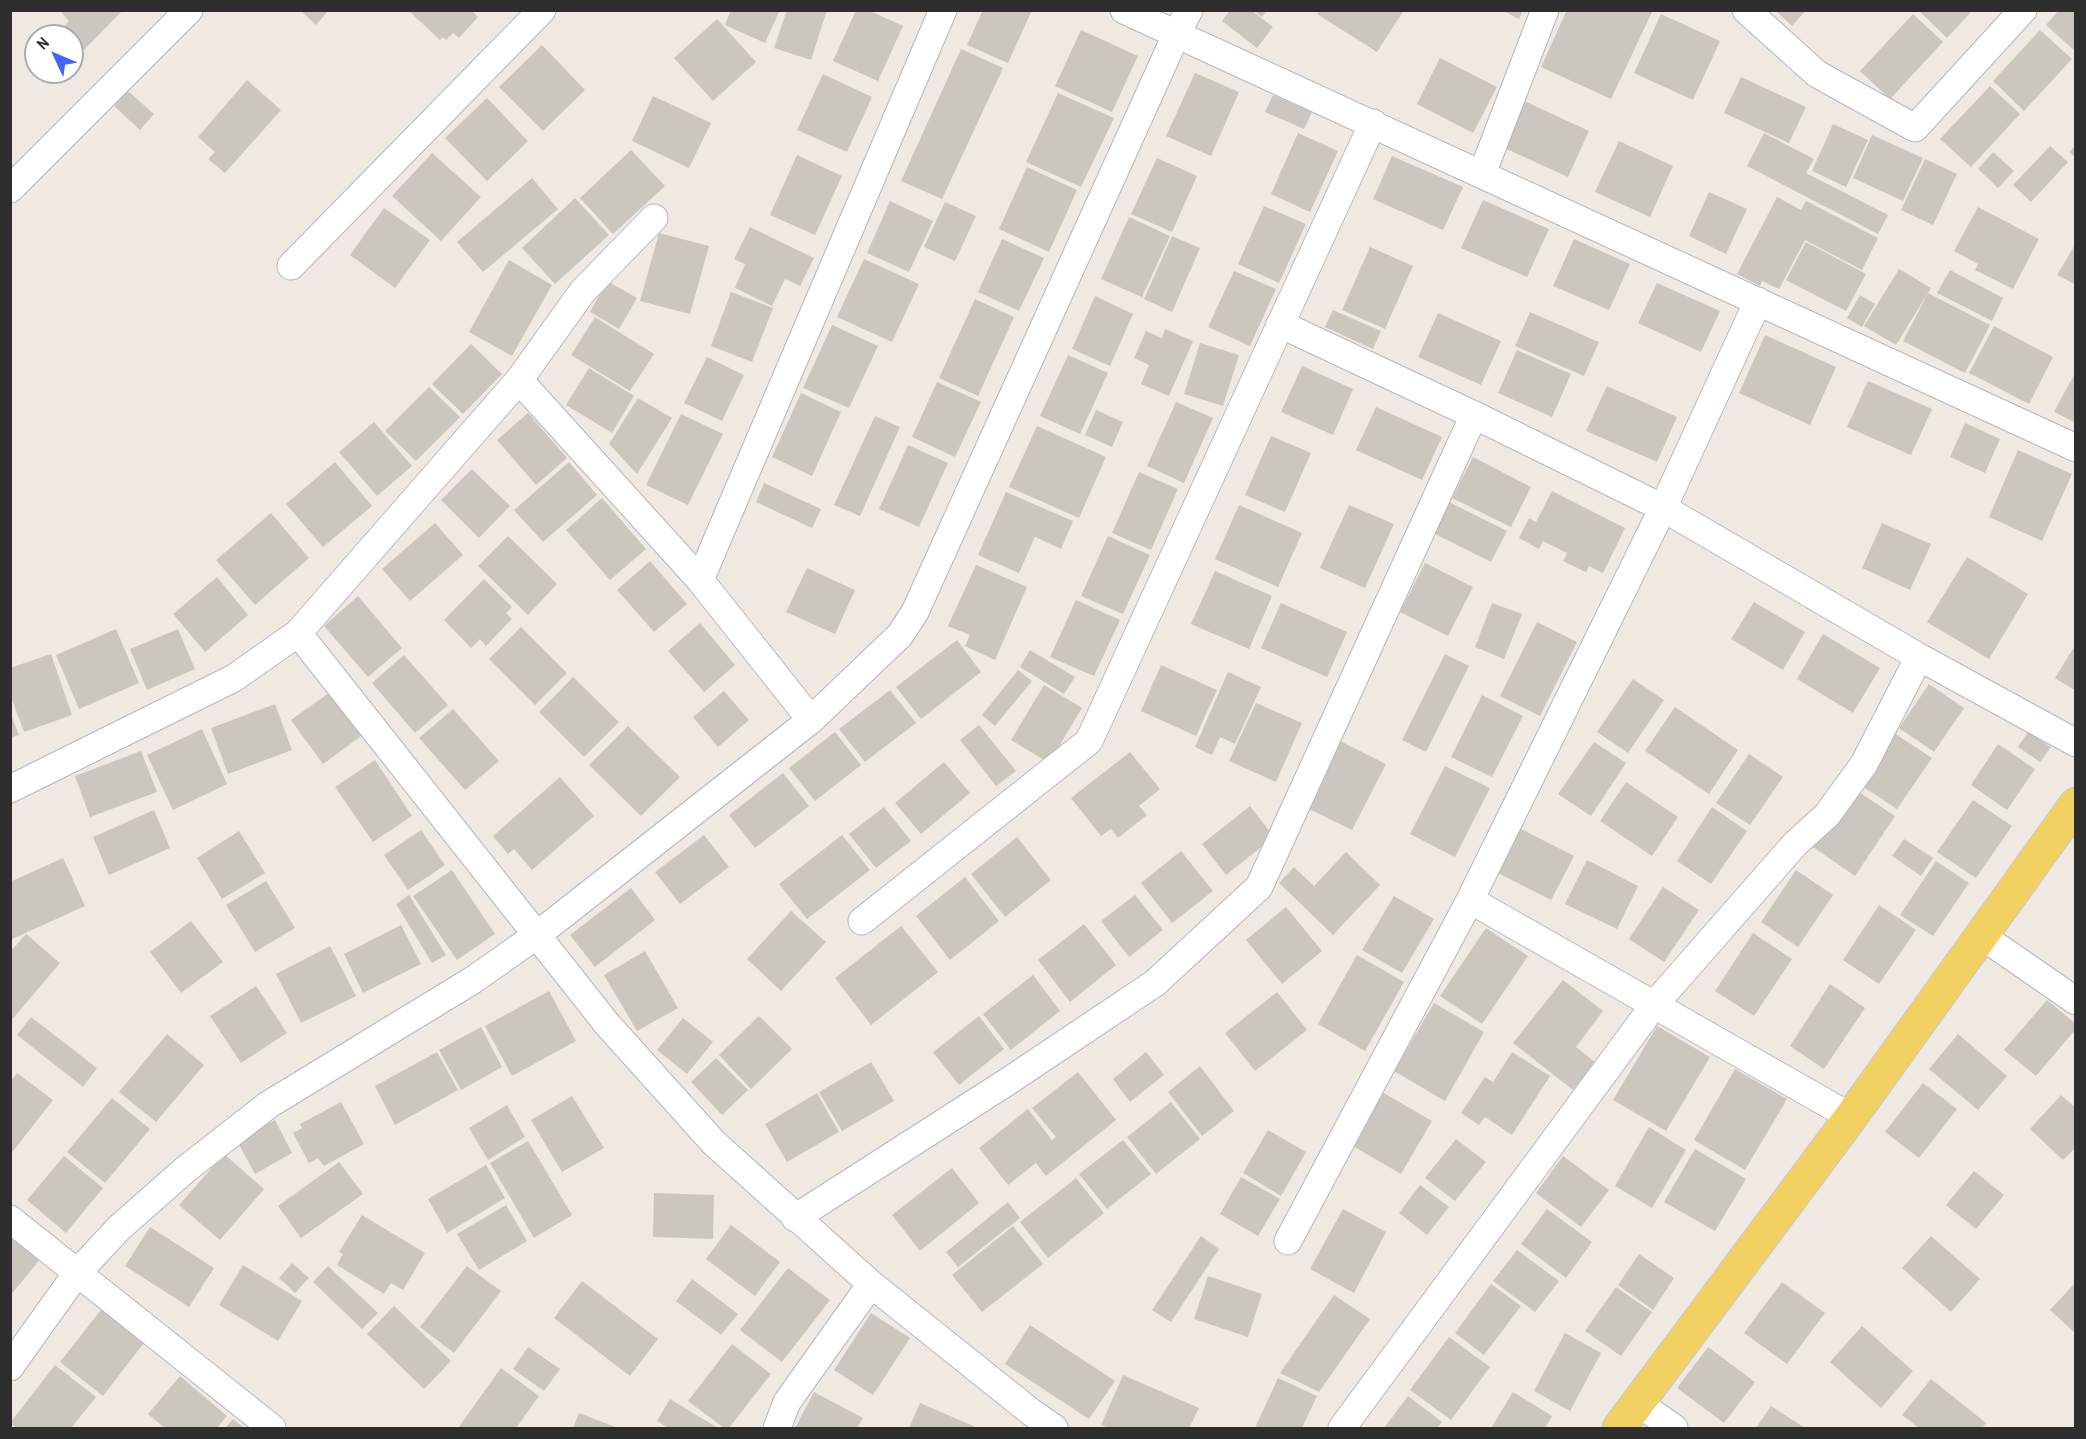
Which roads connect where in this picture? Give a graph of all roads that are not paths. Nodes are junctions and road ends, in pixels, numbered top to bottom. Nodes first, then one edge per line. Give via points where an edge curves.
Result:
1 (189, 10) edge
2 (542, 10) edge
3 (943, 10) edge
4 (1125, 10) edge
5 (1545, 10) edge
6 (1746, 10) edge
7 (2023, 10) edge
8 (1183, 22) edge
9 (1372, 123) junction
10 (1482, 174) junction
11 (10, 189) edge
12 (654, 218) dead end
13 (291, 266) dead end
14 (1758, 301) junction
15 (1280, 324) junction
16 (519, 380) junction
17 (1474, 416) junction
18 (2076, 448) edge
19 (1663, 508) junction
20 (700, 580) junction
21 (298, 633) junction
22 (1918, 657) junction
23 (811, 720) junction
24 (2076, 743) edge
25 (10, 789) edge
26 (2076, 804) edge
27 (1470, 900) junction
28 (862, 921) dead end
29 (537, 935) junction
30 (1982, 936) junction
31 (2076, 1001) edge
32 (1654, 1005) junction
33 (1851, 1116) junction
34 (795, 1218) junction
35 (10, 1219) edge
36 (1288, 1241) dead end
37 (77, 1273) junction
38 (871, 1284) junction
39 (10, 1367) edge
40 (1638, 1403) junction
41 (272, 1428) edge
42 (777, 1428) edge
43 (1054, 1428) edge
44 (1342, 1428) edge
45 (1619, 1428) edge
46 (1674, 1428) edge

1 - 11 street
2 - 13 street
3 - 20 street
4 - 8 street
5 - 10 street
6 - 7 street via 1817,74 1915,128
8 - 9 street
8 - 23 street via 915,612 900,635
9 - 10 street
9 - 15 street
10 - 14 street
12 - 16 street via 583,291
14 - 18 street
14 - 19 street
15 - 17 street
15 - 28 street via 1089,741
16 - 20 street
16 - 21 street
17 - 19 street
17 - 34 street via 1259,887 1155,983
19 - 22 street
19 - 27 street
20 - 23 street
21 - 25 street via 234,678
21 - 29 street
22 - 24 street
22 - 32 street via 1864,764 1827,815 1795,844
23 - 29 street
26 - 30 main road
27 - 32 street
27 - 36 street
29 - 34 street via 607,1024 714,1143
29 - 37 street via 473,980 268,1105 186,1169 119,1228
30 - 31 street
30 - 33 main road
32 - 33 street
32 - 44 street
33 - 40 main road
34 - 38 street
35 - 37 street
37 - 39 street
37 - 41 street
38 - 42 street via 788,1402
38 - 43 street
40 - 45 main road
40 - 46 street

